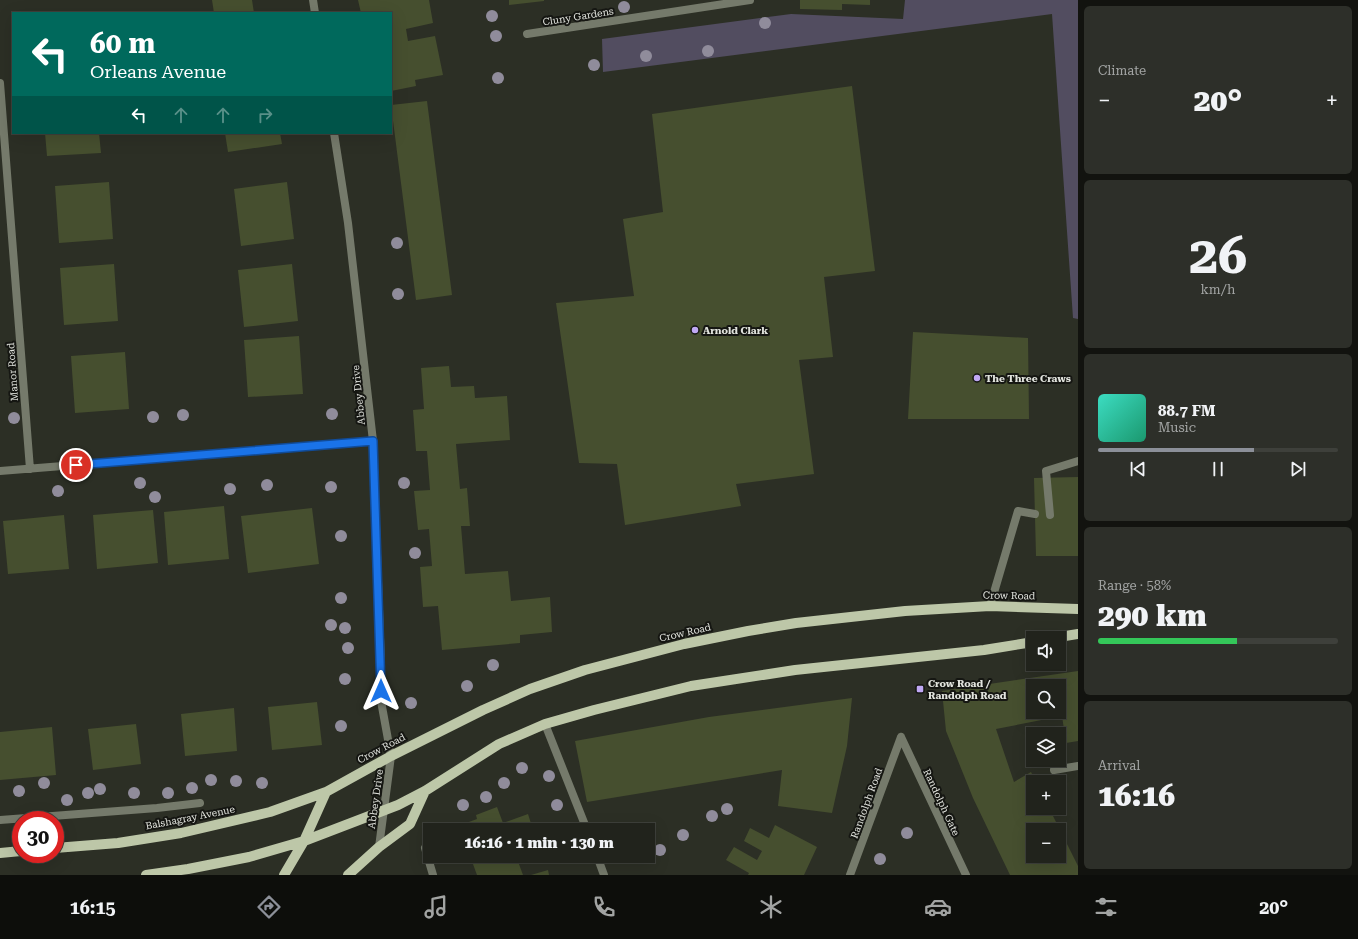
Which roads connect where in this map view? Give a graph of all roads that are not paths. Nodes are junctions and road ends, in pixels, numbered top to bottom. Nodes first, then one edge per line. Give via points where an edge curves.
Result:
1 (313, 0) edge
2 (750, 0) edge
3 (315, 12) edge
4 (528, 34) dead end
5 (0, 83) edge
6 (334, 134) edge
7 (373, 441) junction
8 (1078, 461) edge
9 (30, 469) junction
10 (0, 471) edge
11 (1035, 514) dead end
12 (1050, 515) dead end
13 (990, 606) junction
14 (1078, 609) edge
15 (1078, 634) edge
16 (1066, 636) edge
17 (1026, 643) edge
18 (544, 724) junction
19 (901, 737) joint
20 (392, 756) junction
21 (1078, 766) edge
22 (1054, 770) dead end
23 (426, 791) junction
24 (326, 792) junction
25 (200, 803) dead end
26 (383, 812) junction
27 (0, 820) edge
28 (584, 823) edge
29 (304, 841) junction
30 (64, 847) edge
31 (379, 847) junction
32 (12, 852) edge
33 (0, 853) edge
34 (429, 863) edge
35 (600, 863) edge
36 (190, 872) edge
37 (146, 875) edge
38 (284, 875) edge
39 (348, 875) edge
40 (433, 875) edge
41 (604, 875) edge
42 (850, 875) edge
43 (966, 875) edge

1 - 3 street
2 - 4 street, Cluny Gardens
5 - 9 street, Manor Road
6 - 7 street, Abbey Drive via 348,223
7 - 9 street
7 - 20 street, Abbey Drive via 381,701
8 - 12 street via 1046,471
9 - 10 street
11 - 13 street via 1018,511
13 - 14 main road, Crow Road
13 - 20 main road, Crow Road via 905,611 796,623 684,644 585,670 530,689
15 - 16 main road
17 - 18 main road via 794,670 691,686
18 - 23 main road via 499,744
18 - 28 street
19 - 42 street, Randolph Road
19 - 43 street, Randolph Gate
20 - 24 main road, Crow Road
20 - 26 street, Abbey Drive
21 - 22 street
23 - 26 main road
23 - 31 main road via 410,824
24 - 29 main road
24 - 30 main road, Balshagray Avenue via 270,812 181,833 118,843
25 - 27 street, Balshagray Avenue
26 - 29 main road
26 - 31 street, Abbey Drive
29 - 36 main road
29 - 38 main road
31 - 39 main road
32 - 33 main road
34 - 40 street
35 - 41 street
36 - 37 main road

